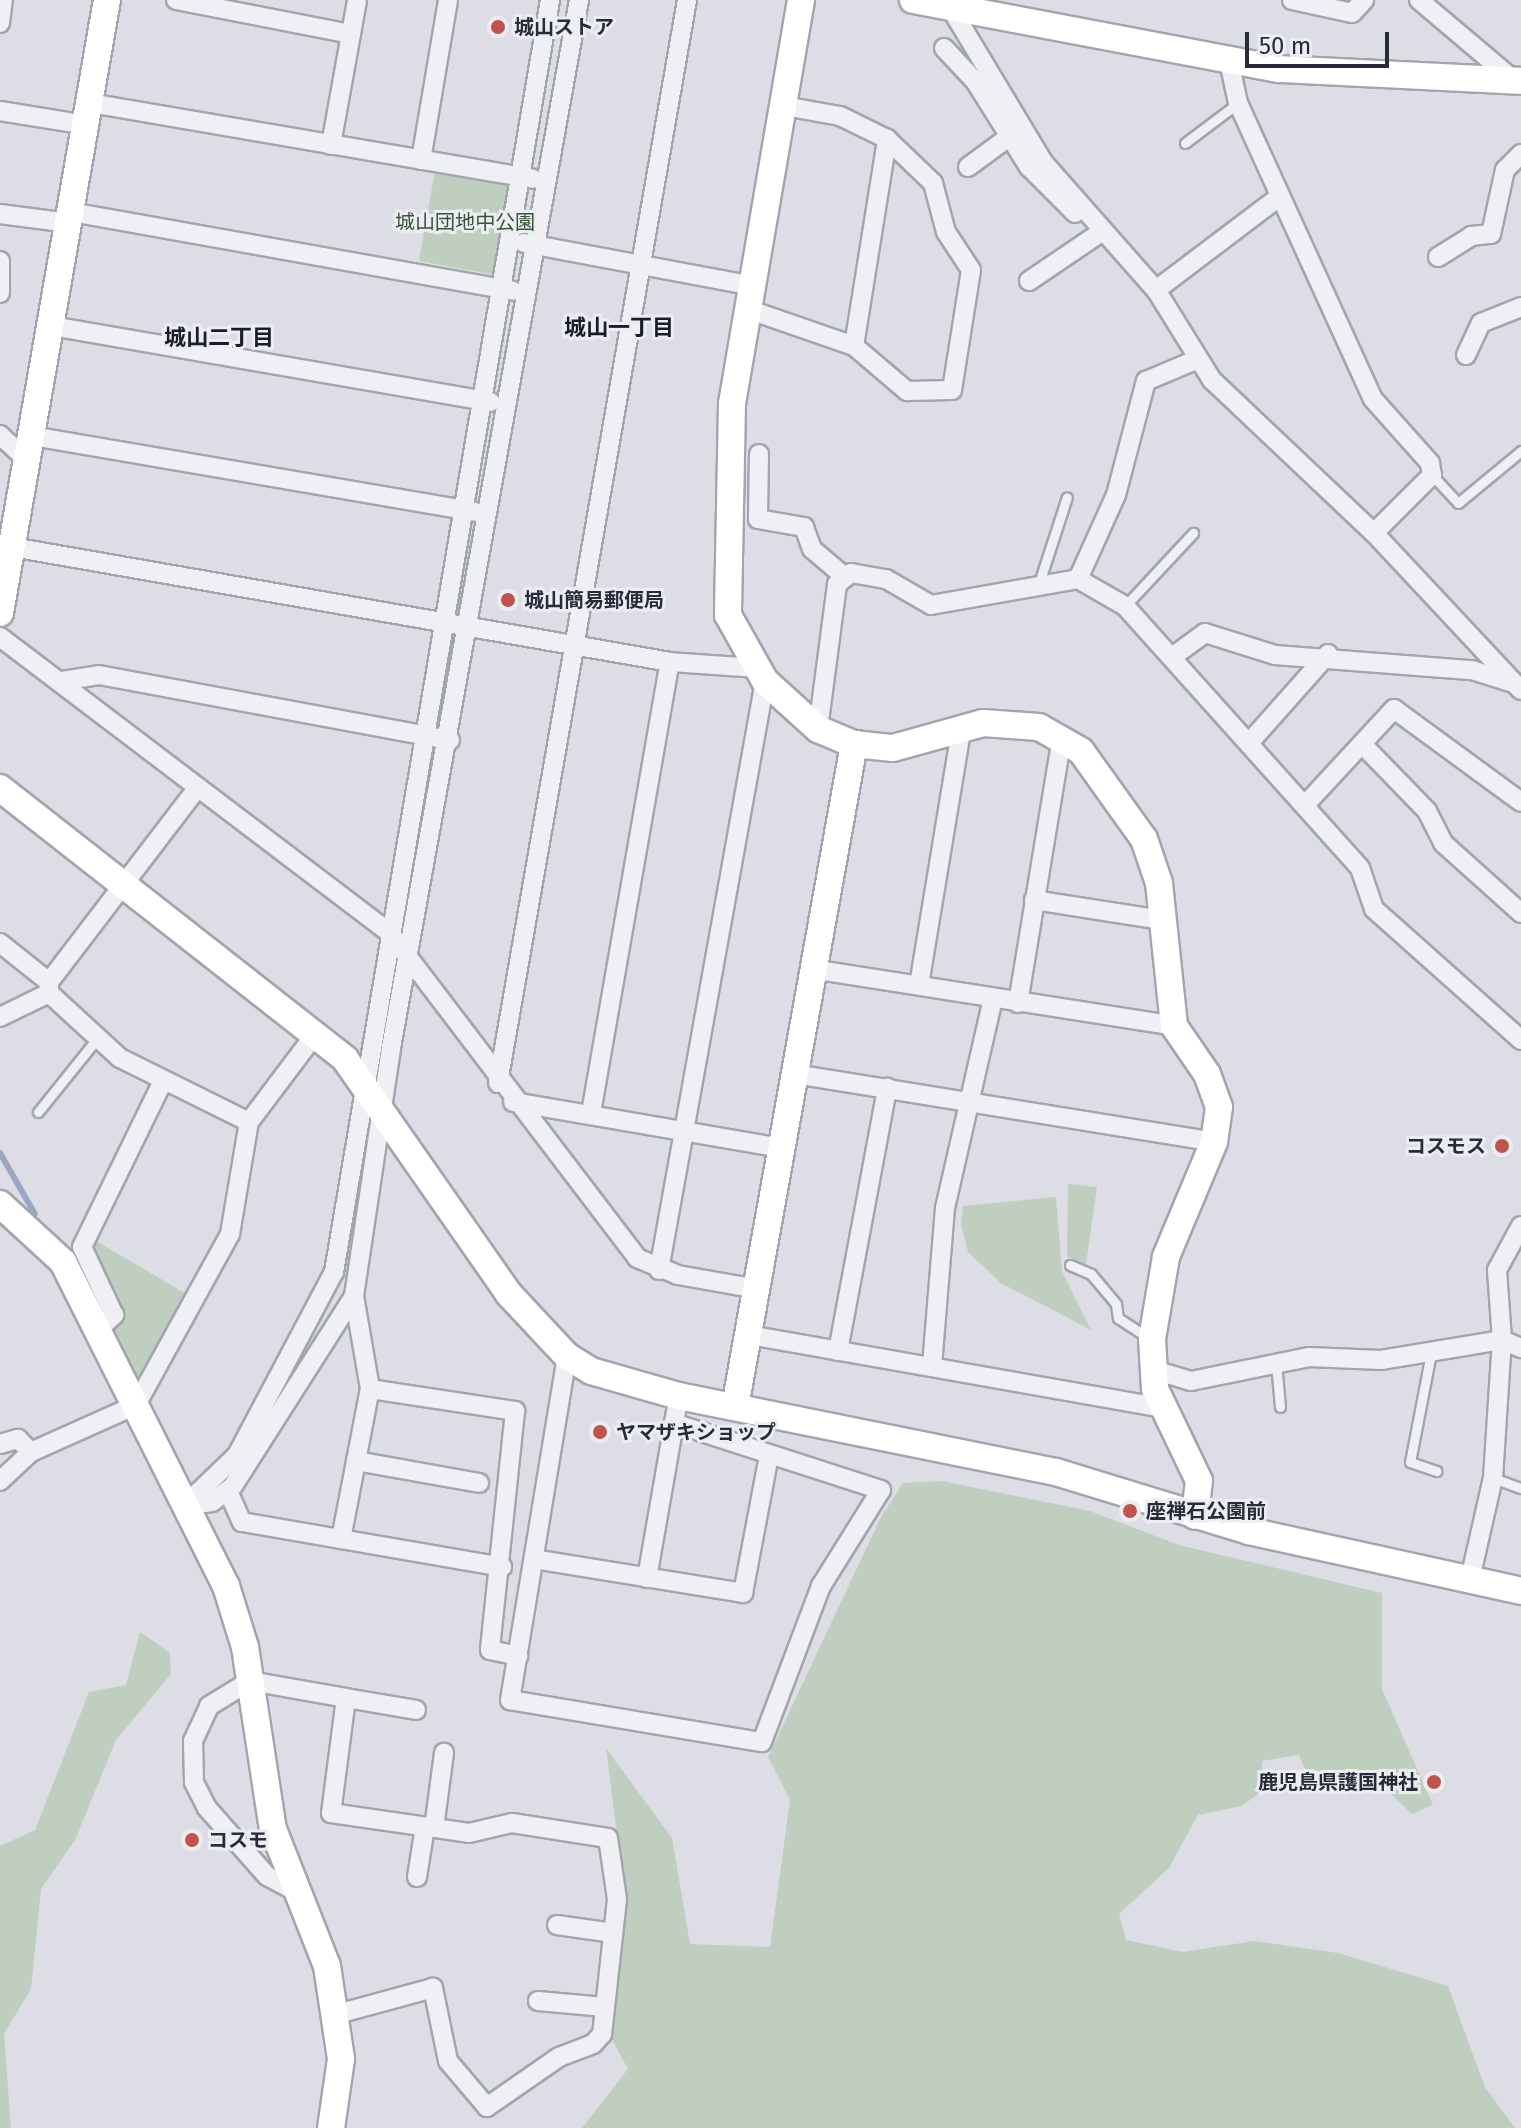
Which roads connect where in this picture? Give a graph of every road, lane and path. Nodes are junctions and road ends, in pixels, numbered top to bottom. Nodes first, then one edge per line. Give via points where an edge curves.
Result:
1 (3, 0) edge
2 (107, 0) edge
3 (176, 0) edge
4 (357, 0) edge
5 (448, 0) edge
6 (550, 0) edge
7 (579, 0) edge
8 (687, 0) edge
9 (801, 0) edge
10 (1292, 0) edge
11 (1364, 0) edge
12 (1419, 0) edge
13 (929, 2) edge
14 (0, 23) edge
15 (351, 34) junction
16 (944, 48) dead end
17 (541, 54) junction
18 (569, 59) junction
19 (1229, 61) junction
20 (1518, 81) edge
21 (1238, 103) junction
22 (784, 106) junction
23 (0, 111) edge
24 (88, 114) junction
25 (1010, 136) junction
26 (887, 139) junction
27 (1185, 143) dead end
28 (331, 145) junction
29 (1521, 154) edge
30 (421, 160) junction
31 (968, 167) dead end
32 (521, 177) junction
33 (547, 181) junction
34 (1279, 197) junction
35 (0, 214) edge
36 (70, 218) junction
37 (1102, 238) junction
38 (511, 240) junction
39 (535, 245) junction
40 (1438, 257) dead end
41 (0, 261) edge
42 (641, 265) junction
43 (1029, 281) dead end
44 (502, 289) junction
45 (1156, 290) junction
46 (0, 293) edge
47 (527, 293) junction
48 (752, 298) junction
49 (1521, 307) edge
50 (51, 326) junction
51 (854, 346) junction
52 (1466, 355) dead end
53 (1196, 360) junction
54 (481, 401) junction
55 (508, 406) junction
56 (0, 435) edge
57 (30, 448) junction
58 (1521, 451) edge
59 (759, 454) dead end
60 (1432, 475) junction
61 (1067, 497) dead end
62 (463, 510) junction
63 (489, 514) junction
64 (1193, 533) dead end
65 (1374, 533) junction
66 (6, 561) edge
67 (845, 577) junction
68 (1078, 579) junction
69 (1039, 583) junction
70 (1125, 606) junction
71 (0, 613) edge
72 (441, 622) junction
73 (469, 629) junction
74 (0, 637) edge
75 (577, 646) junction
76 (1328, 654) junction
77 (1172, 657) junction
78 (670, 662) junction
79 (761, 675) junction
80 (62, 681) junction
81 (1517, 687) edge
82 (818, 729) junction
83 (961, 732) junction
84 (423, 735) junction
85 (1062, 737) junction
86 (450, 740) junction
87 (1249, 743) junction
88 (854, 744) junction
89 (1363, 745) junction
90 (198, 787) junction
91 (0, 788) edge
92 (1521, 802) edge
93 (1305, 805) junction
94 (123, 884) junction
95 (1034, 900) junction
96 (1521, 913) edge
97 (1162, 920) junction
98 (389, 932) junction
99 (0, 943) edge
100 (413, 956) junction
101 (812, 969) junction
102 (919, 985) junction
103 (49, 987) junction
104 (993, 998) junction
105 (1018, 1003) junction
106 (0, 1017) edge
107 (1174, 1026) junction
108 (316, 1033) junction
109 (99, 1036) junction
110 (1521, 1040) edge
111 (795, 1074) junction
112 (163, 1081) junction
113 (498, 1083) junction
114 (365, 1085) junction
115 (887, 1088) junction
116 (513, 1102) junction
117 (973, 1102) junction
118 (383, 1110) junction
119 (38, 1112) dead end
120 (591, 1113) junction
121 (249, 1122) junction
122 (684, 1130) junction
123 (1214, 1142) junction
124 (782, 1148) junction
125 (0, 1204) edge
126 (1521, 1226) edge
127 (1070, 1265) dead end
128 (659, 1270) junction
129 (757, 1289) junction
130 (354, 1296) junction
131 (99, 1329) junction
132 (749, 1335) junction
133 (1152, 1339) junction
134 (1502, 1340) junction
135 (1521, 1348) edge
136 (838, 1351) junction
137 (1431, 1353) junction
138 (567, 1356) junction
139 (1276, 1363) junction
140 (932, 1366) junction
141 (1151, 1369) junction
142 (370, 1389) junction
143 (679, 1396) junction
144 (136, 1405) junction
145 (735, 1407) junction
146 (1280, 1407) dead end
147 (1163, 1408) junction
148 (674, 1423) junction
149 (0, 1444) edge
150 (31, 1452) junction
151 (769, 1455) junction
152 (356, 1461) junction
153 (1436, 1471) dead end
154 (1493, 1478) junction
155 (0, 1481) edge
156 (479, 1483) dead end
157 (1521, 1488) edge
158 (228, 1491) junction
159 (184, 1506) junction
160 (1195, 1516) junction
161 (341, 1539) junction
162 (534, 1559) junction
163 (502, 1567) junction
164 (647, 1578) junction
165 (1470, 1579) junction
166 (1521, 1591) edge
167 (518, 1656) junction
168 (250, 1681) junction
169 (346, 1698) junction
170 (416, 1710) dead end
171 (444, 1753) dead end
172 (430, 1827) junction
173 (417, 1877) dead end
174 (299, 1893) junction
175 (557, 1925) dead end
176 (613, 1933) junction
177 (538, 2001) dead end
178 (605, 2007) junction
179 (337, 2014) junction
180 (331, 2128) edge

1 - 14 street
2 - 24 street
3 - 15 street
4 - 15 street
5 - 30 street
6 - 17 street
7 - 18 street
8 - 42 street
9 - 22 street
10 - 11 street via 1352,13
12 - 20 street
13 - 19 street
13 - 37 street via 1043,162 1101,222
15 - 28 street
16 - 25 street
17 - 18 street
17 - 32 street
18 - 33 street
19 - 20 street via 1324,73
19 - 21 street
21 - 27 lane
21 - 34 street
22 - 26 street via 840,116
22 - 48 street
23 - 24 street
24 - 28 street
24 - 36 street
25 - 31 street
25 - 37 street via 1029,167
26 - 51 street
26 - 51 street via 933,183 946,232 971,270 952,390 907,391
28 - 30 street
29 - 40 street via 1505,170 1491,234 1471,236
30 - 32 street
32 - 33 street
32 - 38 street
33 - 39 street
34 - 45 street
34 - 60 street via 1373,399 1430,463
35 - 36 street
36 - 44 street
36 - 50 street
37 - 43 street
37 - 45 street
38 - 39 street
38 - 44 street
39 - 42 street
39 - 47 street
41 - 46 street
42 - 48 street
42 - 75 street
44 - 47 street
44 - 54 street
45 - 53 street
47 - 55 street
48 - 51 street
48 - 79 street via 730,429 728,615
49 - 52 street via 1481,323
50 - 54 street
50 - 57 street
53 - 65 street
53 - 68 street via 1146,381 1116,495
54 - 55 street
54 - 62 street
55 - 63 street
56 - 57 street
57 - 62 street
57 - 66 street
58 - 60 lane via 1458,503
59 - 67 street via 758,519 804,527 812,549
60 - 65 street
61 - 69 lane
62 - 63 street
62 - 72 street
63 - 73 street
64 - 70 lane
65 - 81 street
66 - 71 street
66 - 72 street
67 - 69 street via 886,579 931,605
67 - 82 street via 837,584
68 - 69 street
68 - 70 street
70 - 77 street
72 - 73 street
72 - 84 street
73 - 75 street
73 - 86 street
74 - 80 street
75 - 78 street
75 - 113 street
76 - 77 street via 1275,655 1205,633
76 - 81 street via 1472,670
76 - 87 street
77 - 87 street
78 - 79 street
78 - 120 street
79 - 82 street
79 - 122 street
80 - 84 street via 99,675
80 - 90 street
82 - 88 street
83 - 85 street via 1001,721
83 - 88 street via 893,748
83 - 102 street
84 - 86 street
84 - 98 street
85 - 95 street
85 - 97 street via 1101,773 1144,839
86 - 100 street
87 - 93 street
88 - 101 street
89 - 92 street via 1394,709
89 - 93 street
89 - 96 street via 1427,811 1443,843
90 - 94 street
90 - 98 street
91 - 94 street
93 - 110 street via 1360,868 1374,909
94 - 103 street
94 - 108 street
95 - 97 street
95 - 105 street
97 - 107 street
98 - 100 street
98 - 114 street
99 - 103 street
100 - 113 street
100 - 118 street
101 - 102 street
101 - 111 street
102 - 104 street
103 - 106 street
103 - 109 street
104 - 105 street
104 - 117 street
105 - 107 street
107 - 123 street via 1216,1093
108 - 114 street
108 - 121 street
109 - 112 street via 120,1058
109 - 119 lane
111 - 115 street
111 - 124 street
112 - 121 street
112 - 131 street via 82,1247 114,1315
113 - 116 street
114 - 118 street
114 - 159 street via 337,1260 321,1306 237,1455
115 - 117 street
115 - 136 street
116 - 120 street
116 - 128 street via 619,1241
117 - 123 street
117 - 140 street via 945,1208
118 - 130 street
118 - 138 street via 508,1293
120 - 122 street
121 - 144 street via 230,1234
122 - 124 street
122 - 128 street
123 - 133 street via 1166,1257
124 - 129 street
125 - 131 street via 63,1262
126 - 134 street via 1497,1270
127 - 133 lane via 1108,1291 1118,1318
128 - 129 street
129 - 132 street
130 - 142 street
130 - 158 street
131 - 144 street
132 - 136 street
132 - 145 street
133 - 141 street
134 - 135 street
134 - 137 street
134 - 154 street
136 - 140 street
137 - 139 street
137 - 153 lane via 1410,1462
138 - 143 street via 616,1380
138 - 162 street
139 - 141 street via 1191,1381
139 - 146 lane
140 - 147 street
141 - 147 street
142 - 152 street
142 - 163 street via 515,1411
143 - 145 street
143 - 148 street
144 - 150 street
144 - 159 street
145 - 160 street via 1056,1472
147 - 160 street via 1199,1481
148 - 151 street
148 - 164 street
149 - 150 street via 18,1439
150 - 155 street
151 - 164 street via 743,1593
151 - 167 street via 881,1490 821,1586 762,1742 510,1700
152 - 156 street
152 - 161 street
154 - 157 lane
154 - 165 street
158 - 159 street via 212,1502
158 - 161 street via 242,1522
159 - 168 street via 226,1586
160 - 165 street
161 - 163 street
162 - 164 street
162 - 167 street
163 - 167 street via 490,1650
165 - 166 street
168 - 169 street
168 - 174 street via 264,1788
168 - 174 street via 209,1706 193,1741 194,1782 207,1808 267,1876
169 - 170 street
169 - 172 street via 331,1813
171 - 172 street
172 - 173 street
172 - 176 street via 469,1833 512,1823 608,1838
174 - 179 street
175 - 176 street
176 - 178 street
177 - 178 street
178 - 179 street via 593,2044 559,2057 487,2107 448,2061 433,1988
179 - 180 street via 341,2059

